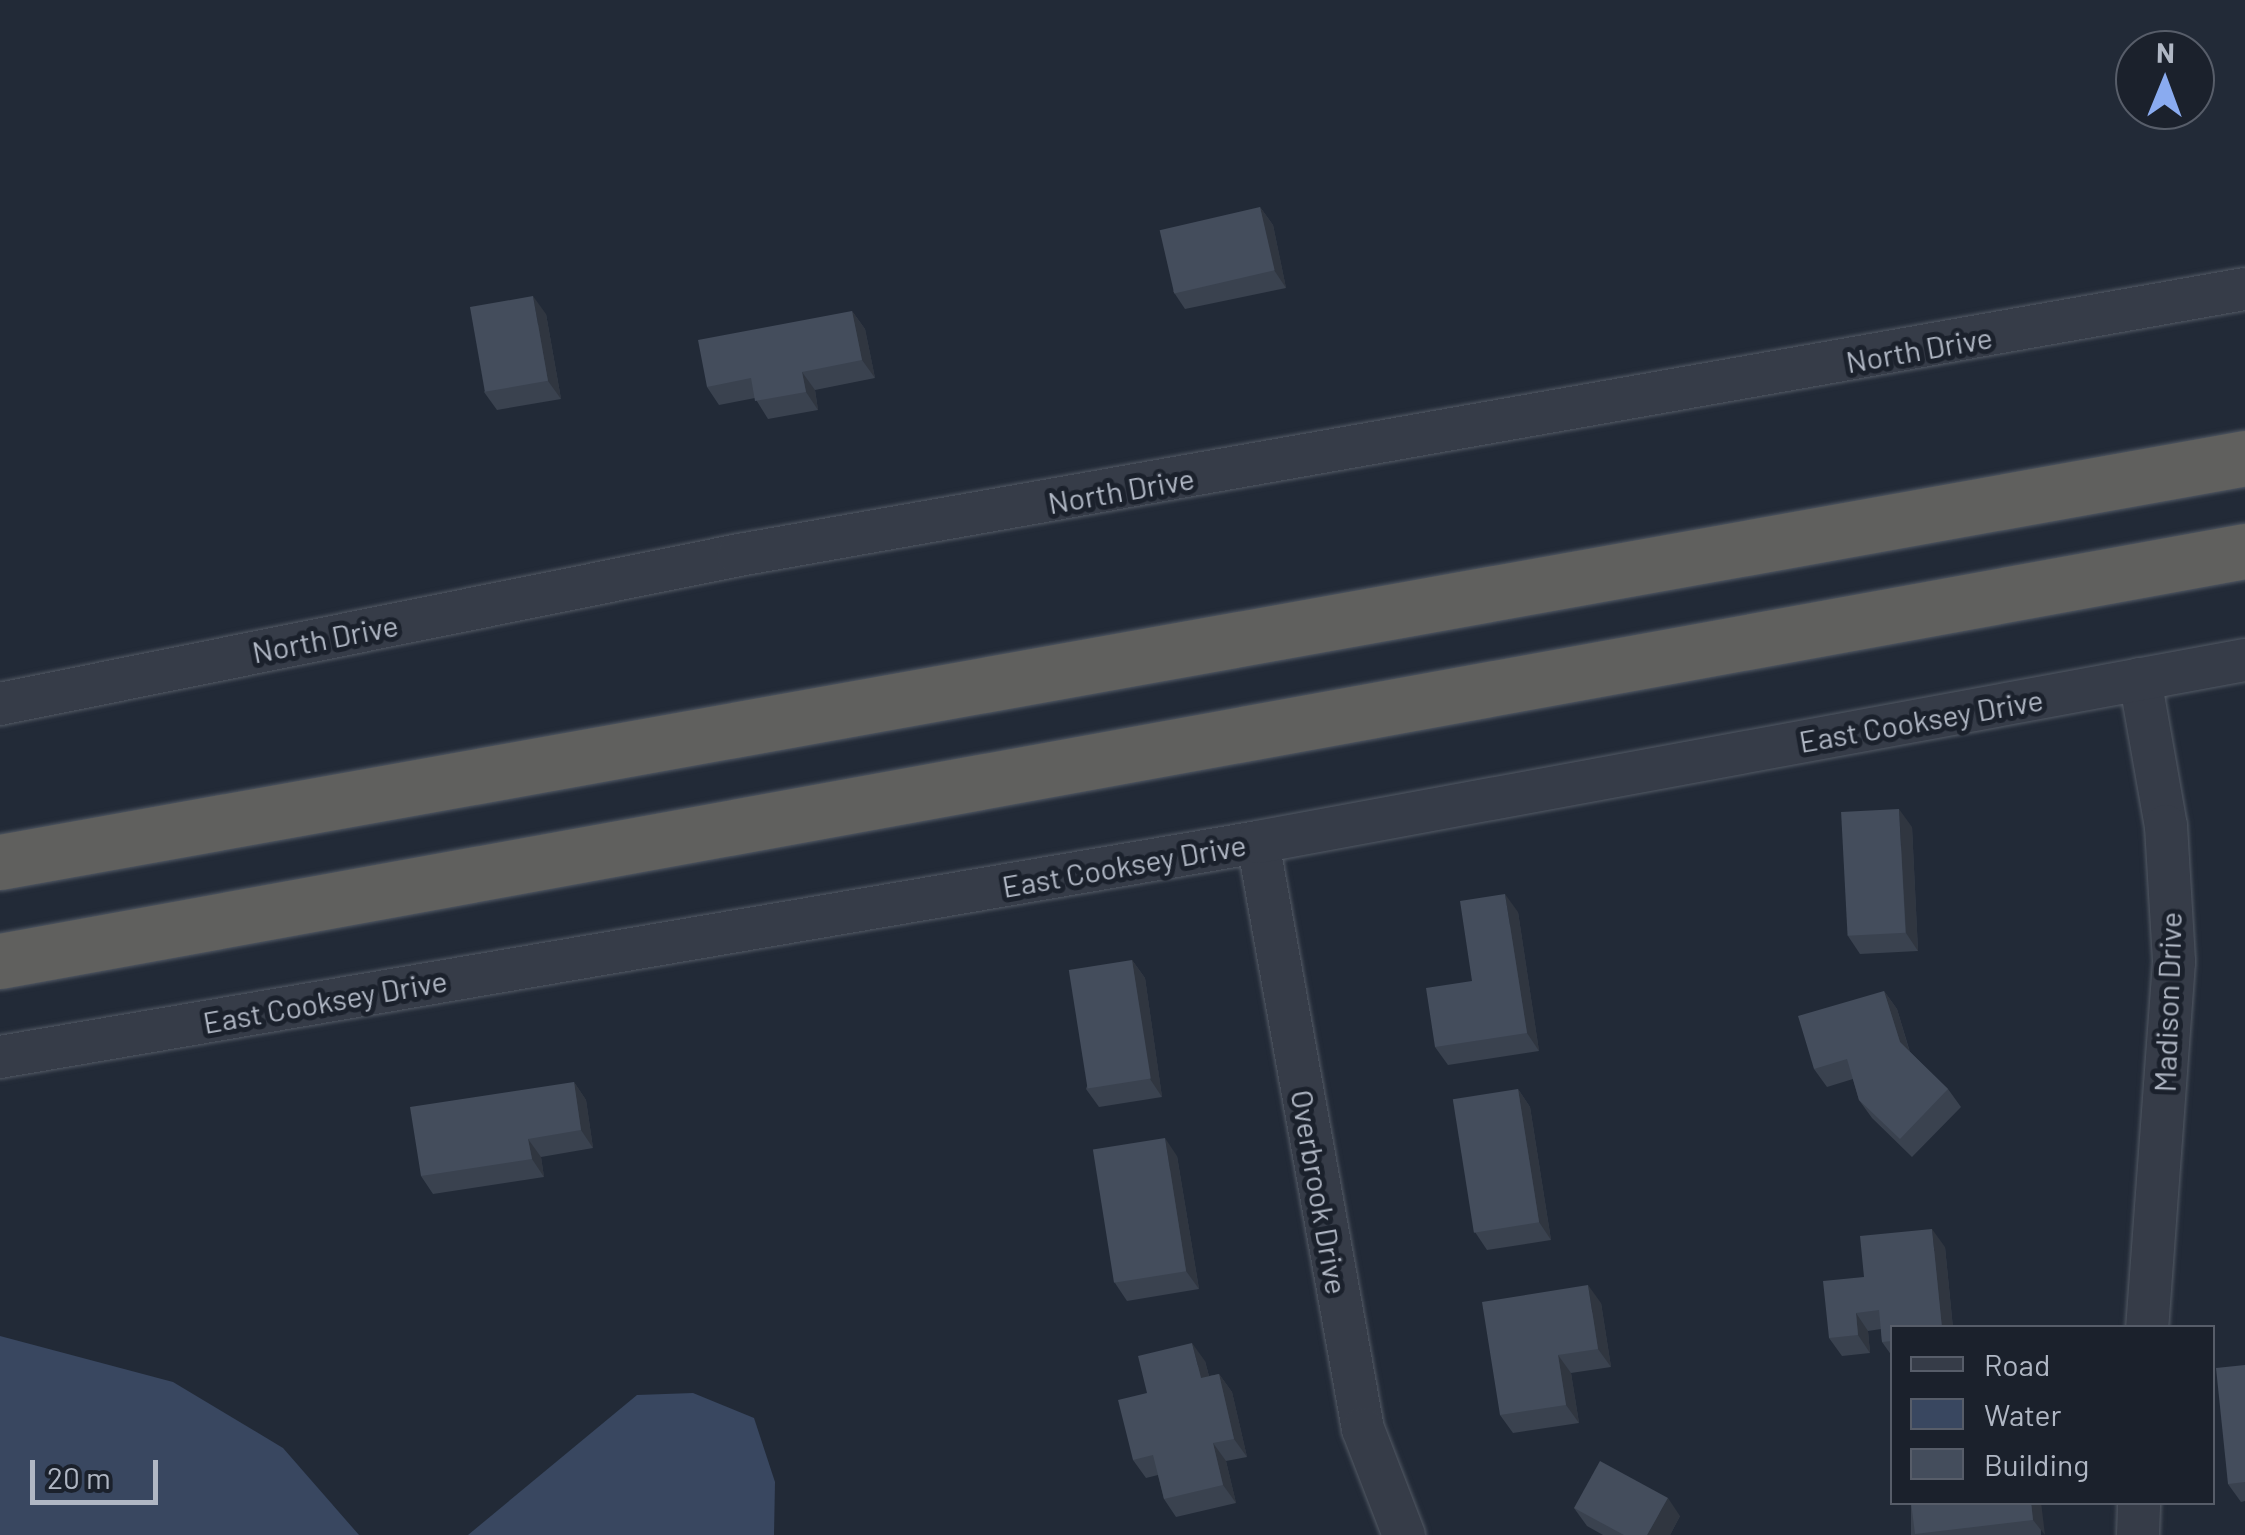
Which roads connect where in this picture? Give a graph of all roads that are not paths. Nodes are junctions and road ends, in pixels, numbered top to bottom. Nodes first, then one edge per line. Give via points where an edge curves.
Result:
1 (2245, 289) edge
2 (2245, 458) edge
3 (2245, 550) edge
4 (2245, 660) edge
5 (2140, 679) junction
6 (0, 704) edge
7 (1258, 842) junction
8 (7, 863) edge
9 (0, 961) edge
10 (0, 1057) edge
11 (2147, 1325) edge
12 (2139, 1505) edge
13 (1404, 1535) edge
14 (2138, 1535) edge

1 - 6 street, North Drive via 740,555
2 - 8 highway
3 - 9 highway
4 - 5 street, East Cooksey Drive
5 - 7 street, East Cooksey Drive
5 - 11 street, Madison Drive via 2166,826 2174,962
7 - 10 street, East Cooksey Drive
7 - 13 street, Overbrook Drive via 1362,1430
12 - 14 street

